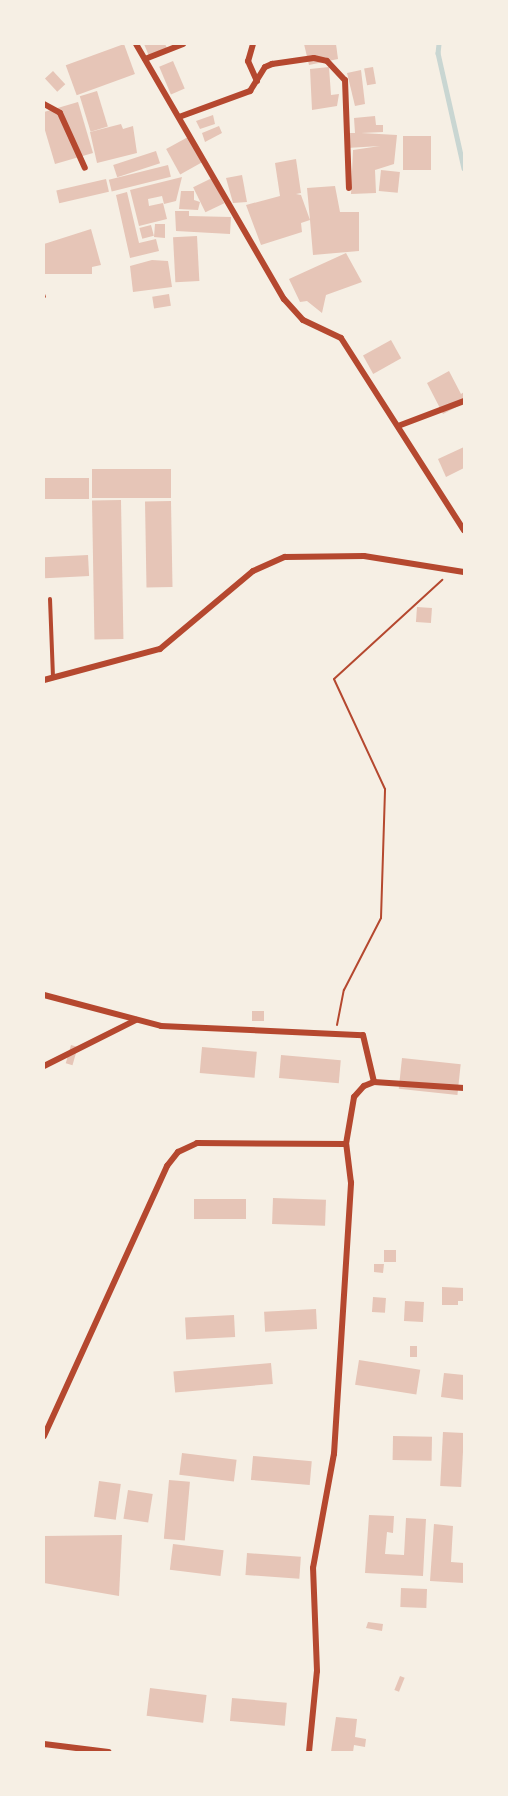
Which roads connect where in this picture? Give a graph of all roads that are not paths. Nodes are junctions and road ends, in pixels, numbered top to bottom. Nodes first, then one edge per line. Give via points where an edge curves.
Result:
1 (136, 44) edge
2 (183, 44) edge
3 (253, 44) edge
4 (145, 59) junction
5 (257, 81) junction
6 (44, 105) edge
7 (179, 117) junction
8 (85, 168) dead end
9 (349, 188) dead end
10 (465, 401) edge
11 (398, 426) junction
12 (465, 530) edge
13 (465, 572) edge
14 (50, 599) dead end
15 (54, 678) junction
16 (44, 680) edge
17 (44, 995) edge
18 (137, 1019) junction
19 (44, 1066) edge
20 (374, 1082) junction
21 (465, 1088) edge
22 (346, 1144) junction
23 (44, 1436) edge
24 (44, 1744) edge
25 (109, 1752) edge
26 (309, 1752) edge

1 - 4 street
2 - 4 street
3 - 5 street via 248,61
4 - 7 street
5 - 7 street via 250,91
5 - 9 street via 265,68 294,60 321,58 340,71 345,80
6 - 8 street via 60,112
7 - 11 street via 284,299 303,320 341,338
10 - 11 street
11 - 12 street
13 - 15 street via 364,556 285,557 253,571 160,649
14 - 15 lane
15 - 16 street
17 - 18 street
18 - 19 street
18 - 20 street via 161,1026 363,1035
20 - 21 street
20 - 22 street via 354,1097
22 - 23 street via 197,1143 178,1152 167,1166
22 - 26 street via 351,1183 345,1303 334,1454 313,1569 317,1671
24 - 25 street

